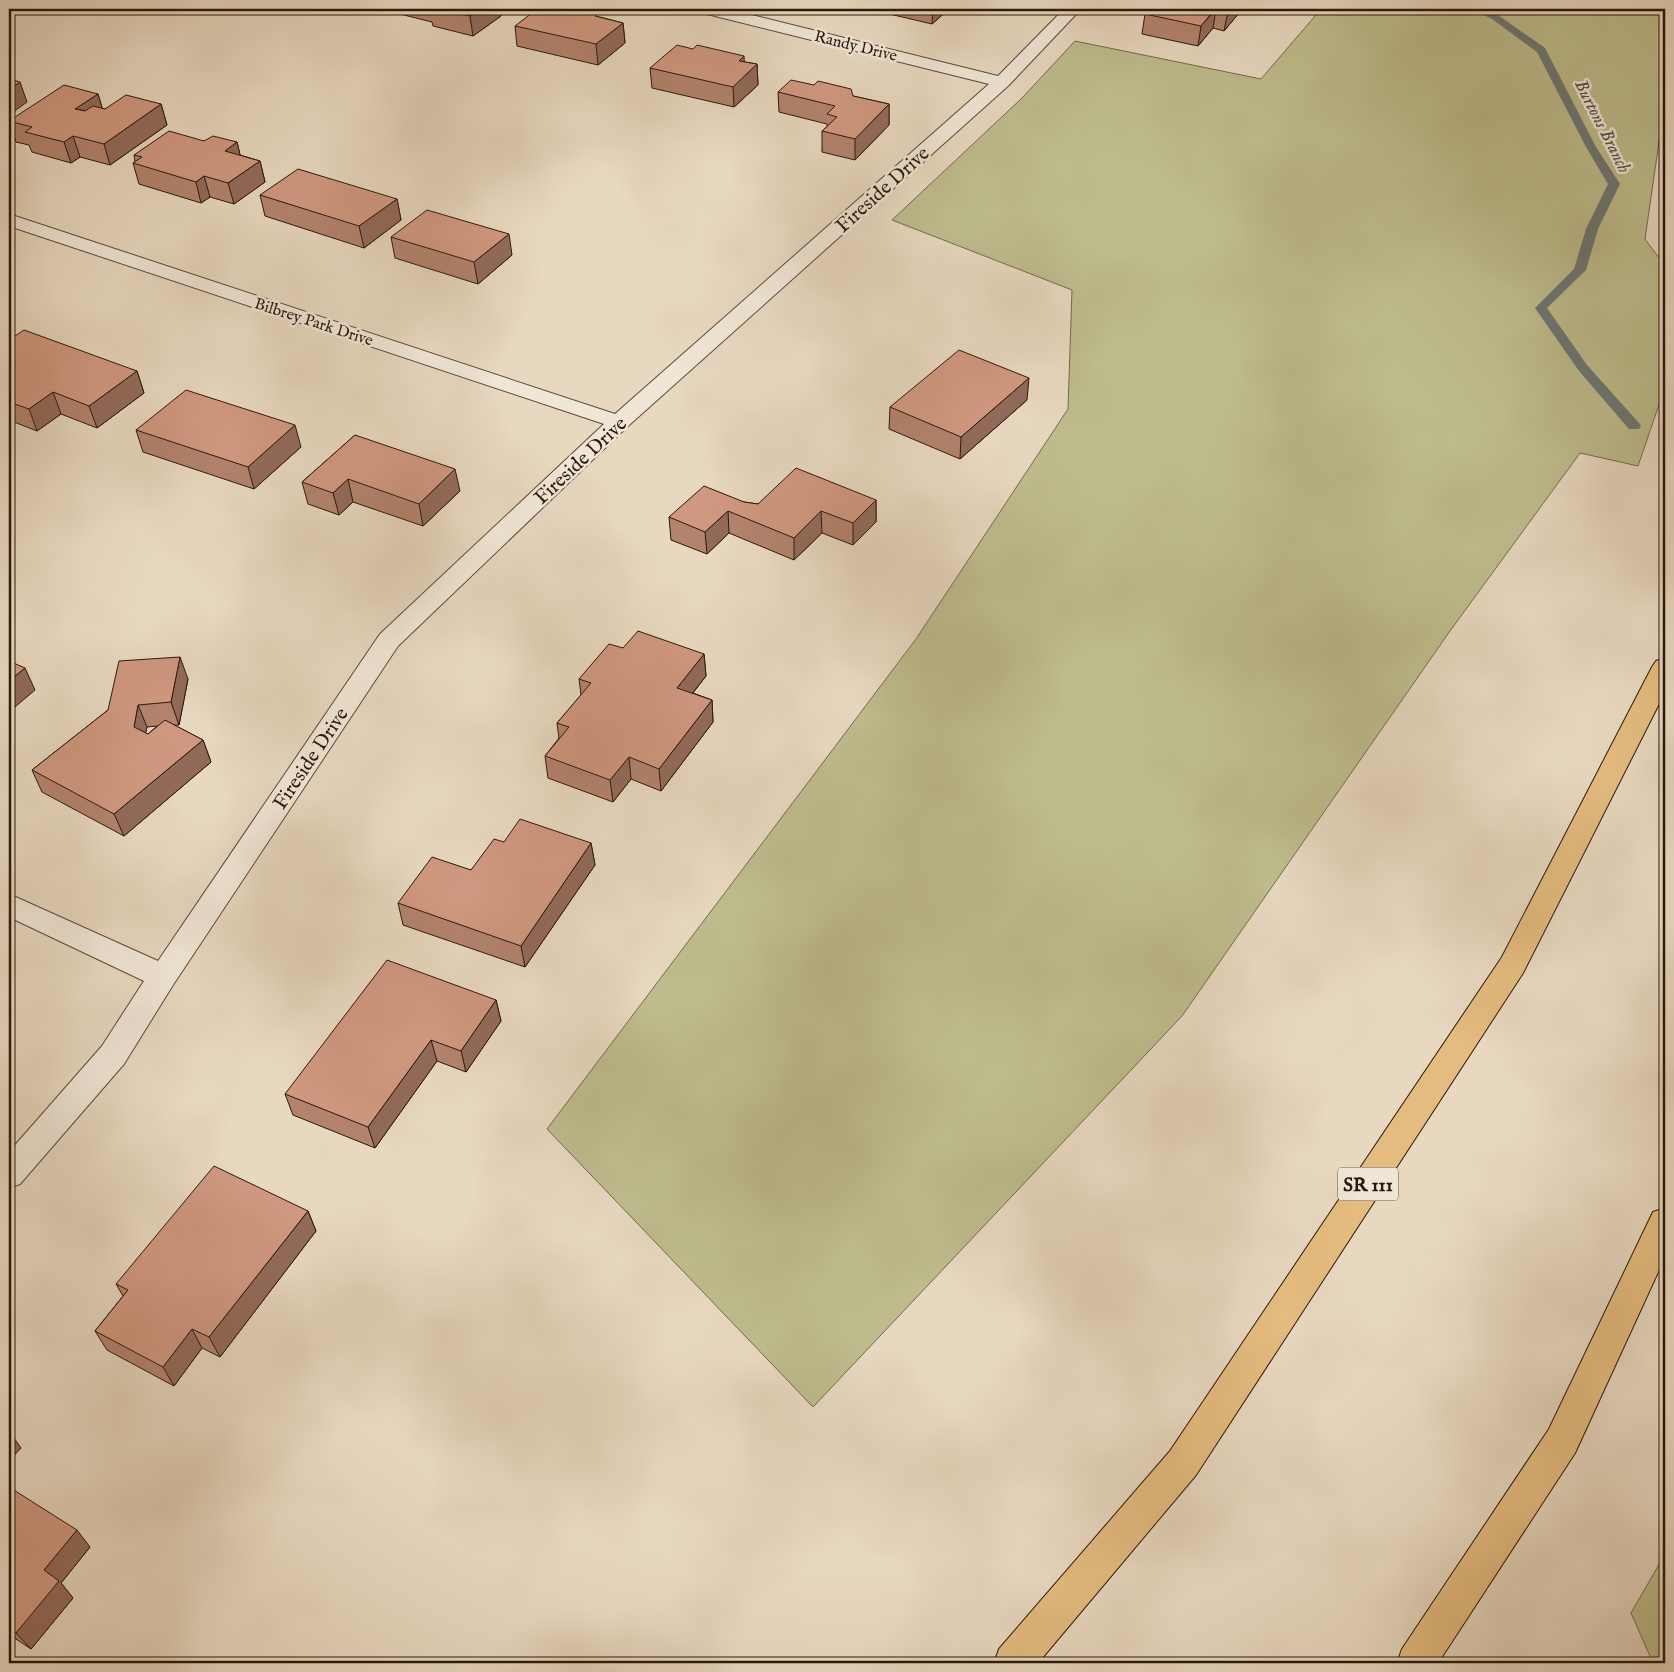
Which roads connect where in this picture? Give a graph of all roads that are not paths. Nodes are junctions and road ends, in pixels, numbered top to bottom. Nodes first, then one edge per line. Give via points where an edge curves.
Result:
1 (709, 9) edge
2 (1073, 9) edge
3 (1002, 82) junction
4 (9, 220) edge
5 (619, 422) junction
6 (1665, 667) edge
7 (9, 905) edge
8 (163, 977) junction
9 (9, 1174) edge
10 (1665, 1222) edge
11 (1013, 1663) edge
12 (1416, 1663) edge

1 - 3 street, Randy Drive
2 - 3 street, Fireside Drive
3 - 5 street, Fireside Drive
4 - 5 street, Bilbrey Park Drive
5 - 8 street, Fireside Drive via 389,640
6 - 11 highway, SR 111 via 1513,965 1183,1463
7 - 8 street
8 - 9 street, Fireside Drive via 112,1055
10 - 12 highway via 1562,1440

